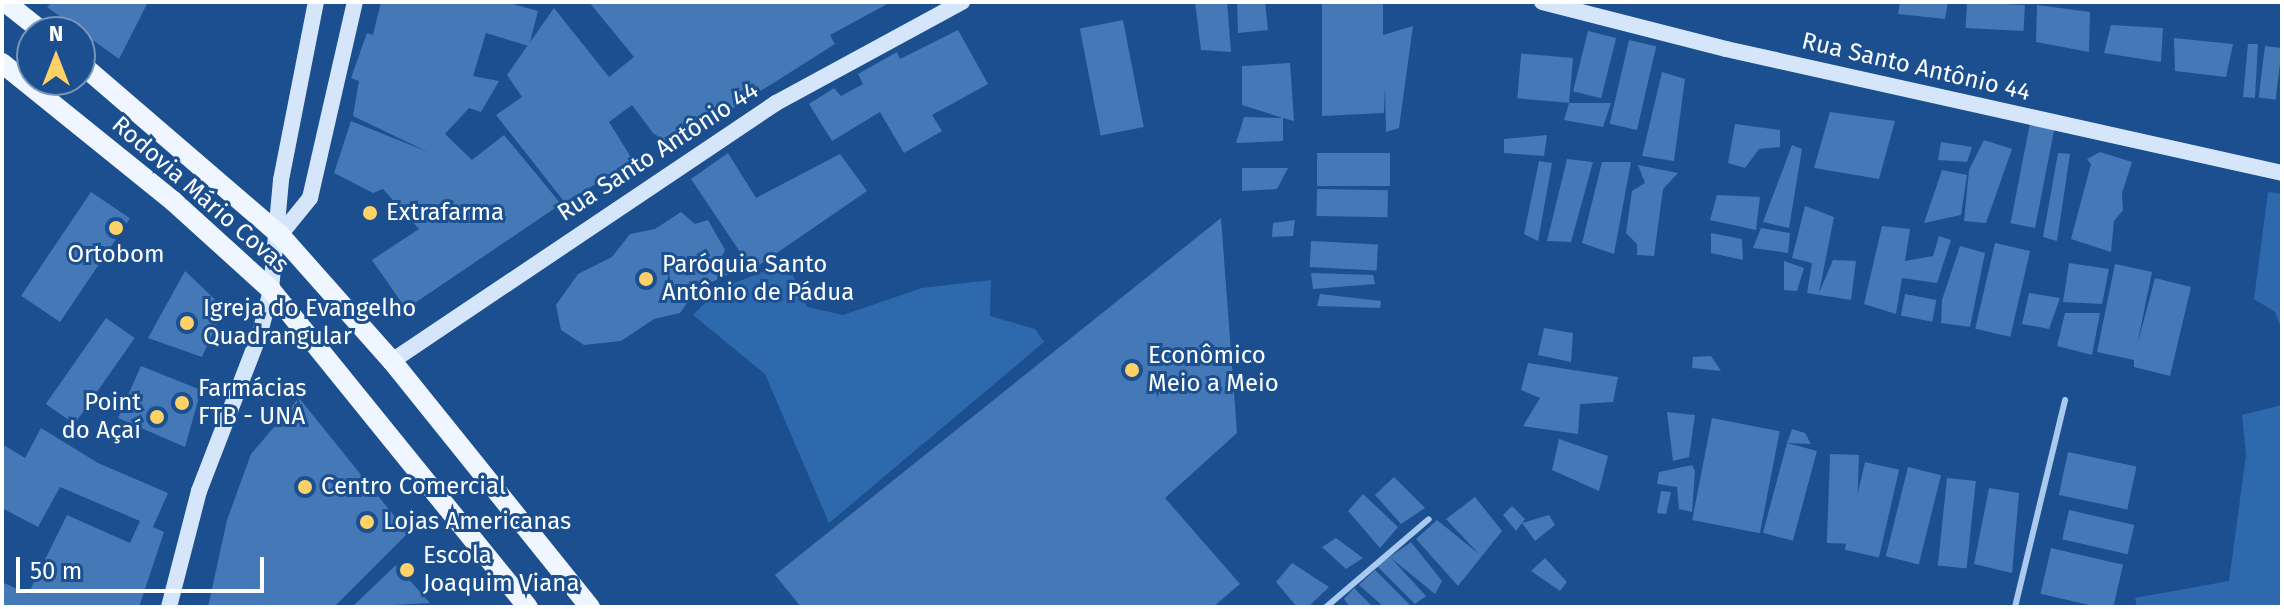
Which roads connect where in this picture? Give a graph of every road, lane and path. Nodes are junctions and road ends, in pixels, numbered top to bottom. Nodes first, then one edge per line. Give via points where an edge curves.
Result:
1 (5, 2) edge
2 (316, 2) edge
3 (355, 2) edge
4 (962, 2) edge
5 (1542, 2) edge
6 (23, 16) edge
7 (2, 63) edge
8 (96, 77) edge
9 (2282, 173) edge
10 (280, 235) junction
11 (271, 290) junction
12 (392, 361) junction
13 (2065, 400) dead end
14 (1429, 519) dead end
15 (169, 607) edge
16 (528, 607) edge
17 (590, 607) edge
18 (1326, 607) edge
19 (2015, 607) edge

1 - 6 main road
2 - 10 street via 281,180
3 - 10 street via 310,198
4 - 12 street, Rua Santo Antônio 44 via 776,103
5 - 9 street, Rua Santo Antônio 44 via 1726,49
7 - 11 main road, Rodovia Mário Covas via 173,201
8 - 10 main road, Rodovia Mário Covas
10 - 11 street
10 - 12 main road, Rodovia Mário Covas
11 - 15 street via 260,333 199,491
11 - 16 main road, Rodovia Mário Covas
12 - 17 main road, Rodovia Mário Covas
13 - 19 lane
14 - 18 lane

